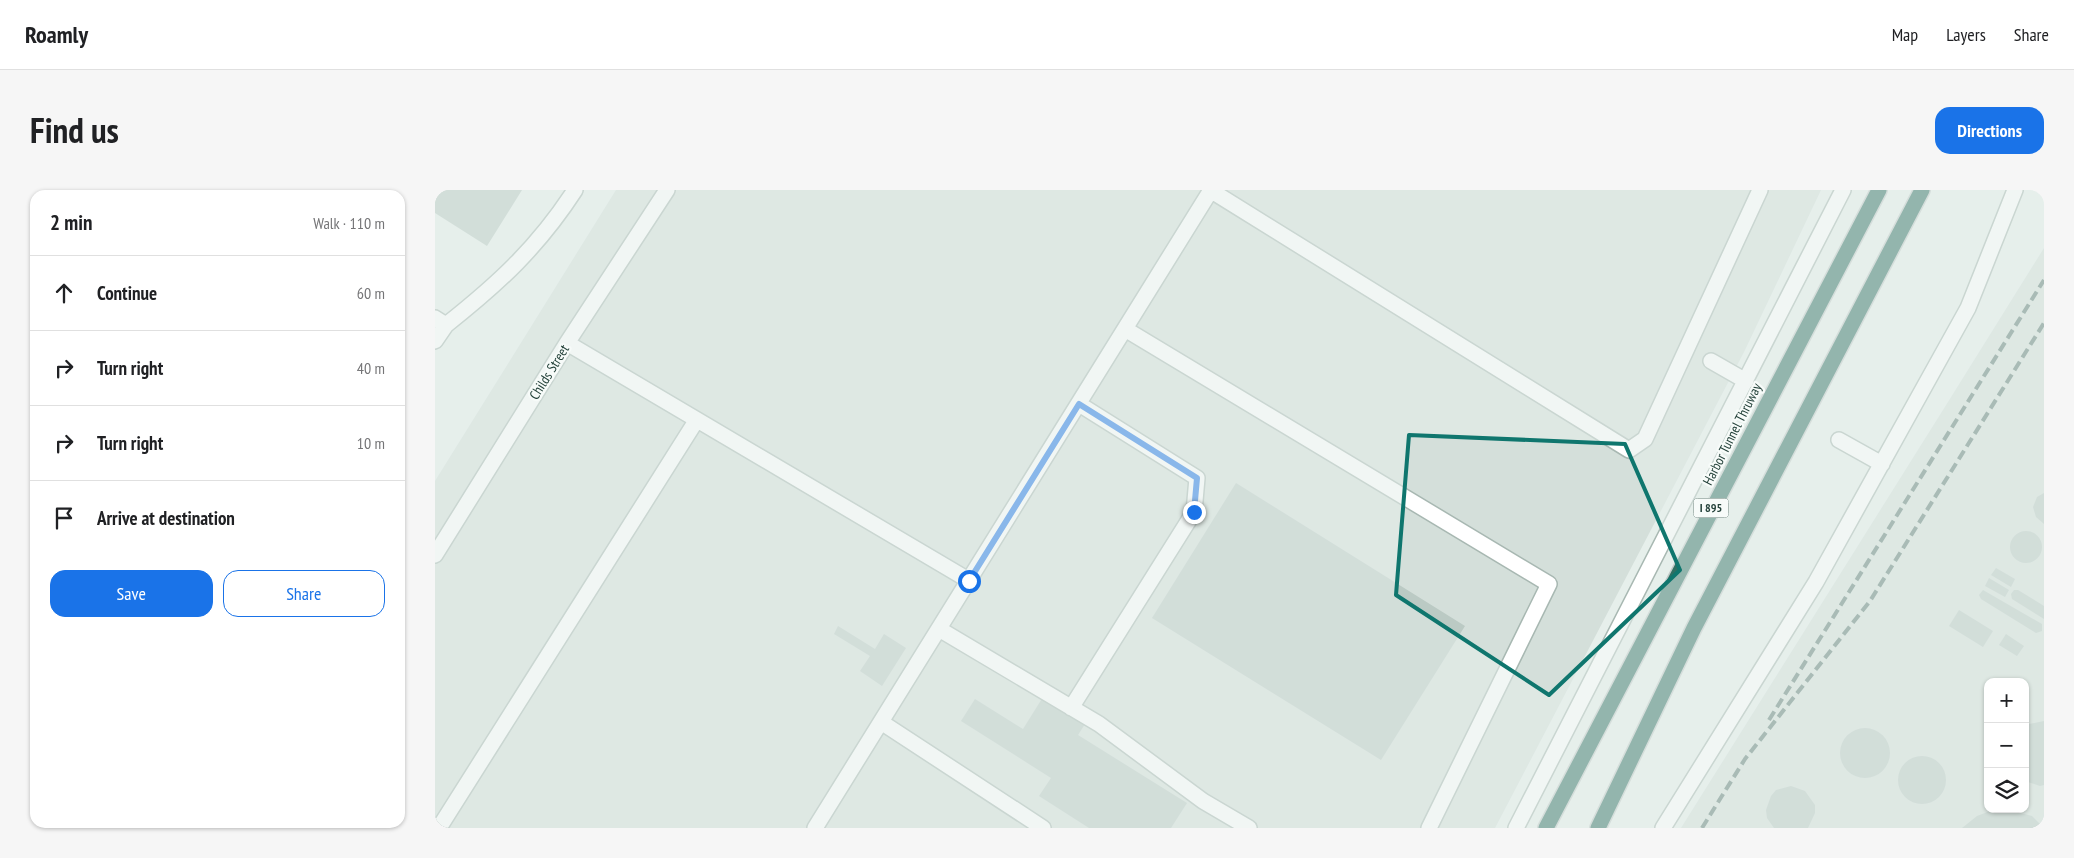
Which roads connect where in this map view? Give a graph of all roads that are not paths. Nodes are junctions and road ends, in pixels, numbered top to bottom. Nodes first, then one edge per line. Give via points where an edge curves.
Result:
1 (575, 190) edge
2 (667, 190) edge
3 (1211, 190) edge
4 (1760, 190) edge
5 (1843, 190) edge
6 (1879, 190) edge
7 (1922, 190) edge
8 (2015, 190) edge
9 (440, 321) edge
10 (1125, 329) junction
11 (435, 341) edge
12 (567, 344) junction
13 (1711, 361) dead end
14 (1746, 381) junction
15 (1079, 404) junction
16 (696, 421) junction
17 (1839, 440) dead end
18 (1881, 464) junction
19 (435, 555) edge
20 (969, 581) junction
21 (939, 629) junction
22 (1071, 708) junction
23 (881, 722) junction
24 (439, 828) edge
25 (815, 828) edge
26 (1043, 828) edge
27 (1249, 828) edge
28 (1429, 828) edge
29 (1516, 828) edge
30 (1546, 828) edge
31 (1598, 828) edge
32 (1663, 828) edge

1 - 9 street via 519,263
2 - 12 street, Childs Street
3 - 4 street via 1629,450 1645,439
3 - 10 street
5 - 14 street
6 - 30 highway, Harbor Tunnel Thruway / I 895
7 - 31 highway via 1694,628
8 - 18 street via 1968,308
9 - 11 street
10 - 15 street
10 - 28 street via 1549,584
12 - 16 street
12 - 19 street, Childs Street
13 - 14 street
14 - 29 street
15 - 20 street
15 - 22 street via 1197,478 1194,512
16 - 20 street
16 - 24 street
17 - 18 street
18 - 32 street via 1816,582
20 - 21 street
21 - 22 street
21 - 23 street
22 - 27 street via 1099,724 1203,801
23 - 25 street
23 - 26 street

